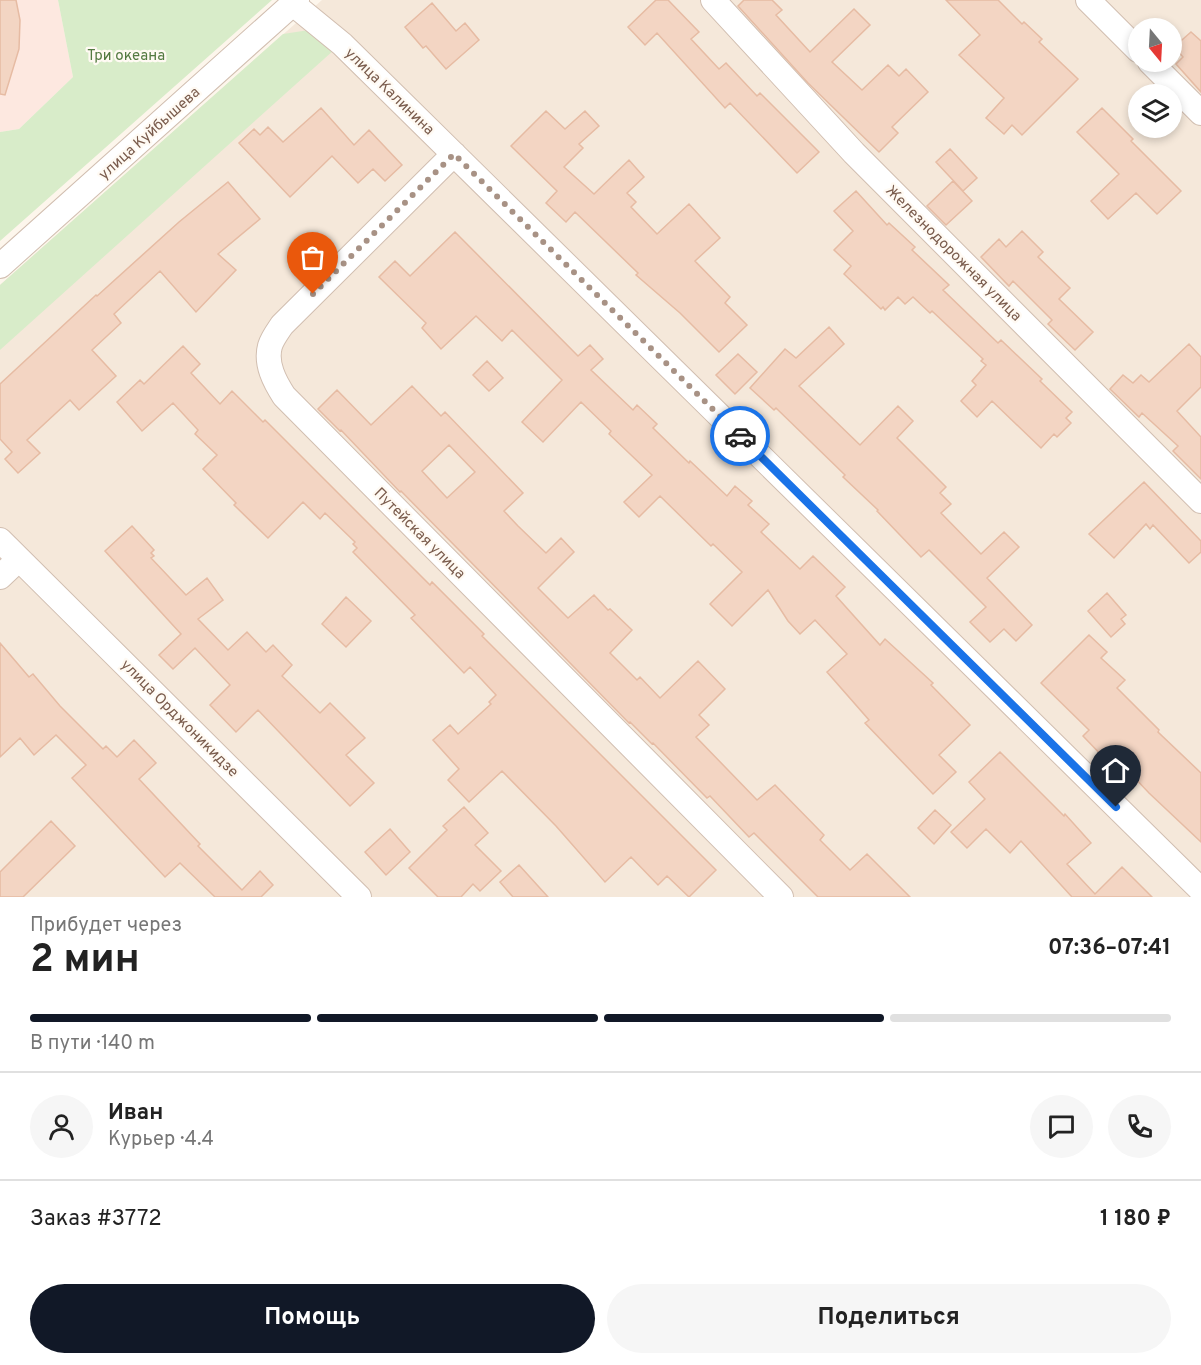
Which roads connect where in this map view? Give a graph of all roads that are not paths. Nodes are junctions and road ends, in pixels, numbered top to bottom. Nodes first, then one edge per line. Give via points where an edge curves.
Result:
1 (712, 0) edge
2 (1088, 0) edge
3 (295, 2) edge
4 (1128, 40) edge
5 (1160, 72) edge
6 (1201, 113) edge
7 (454, 154) junction
8 (0, 266) edge
9 (1201, 501) edge
10 (0, 540) edge
11 (19, 559) junction
12 (0, 577) edge
13 (1201, 891) edge
14 (359, 897) edge
15 (782, 897) edge

1 - 9 street, Железнодорожная улица via 854,153
2 - 4 street
3 - 7 street, улица Калинина
3 - 8 street, улица Куйбышева
5 - 6 street
7 - 13 street, улица Калинина
7 - 15 street, Путейская улица via 282,325 270,347 270,369 276,383 284,396
10 - 11 street, улица Орджоникидзе
11 - 12 street
11 - 14 street, улица Орджоникидзе

